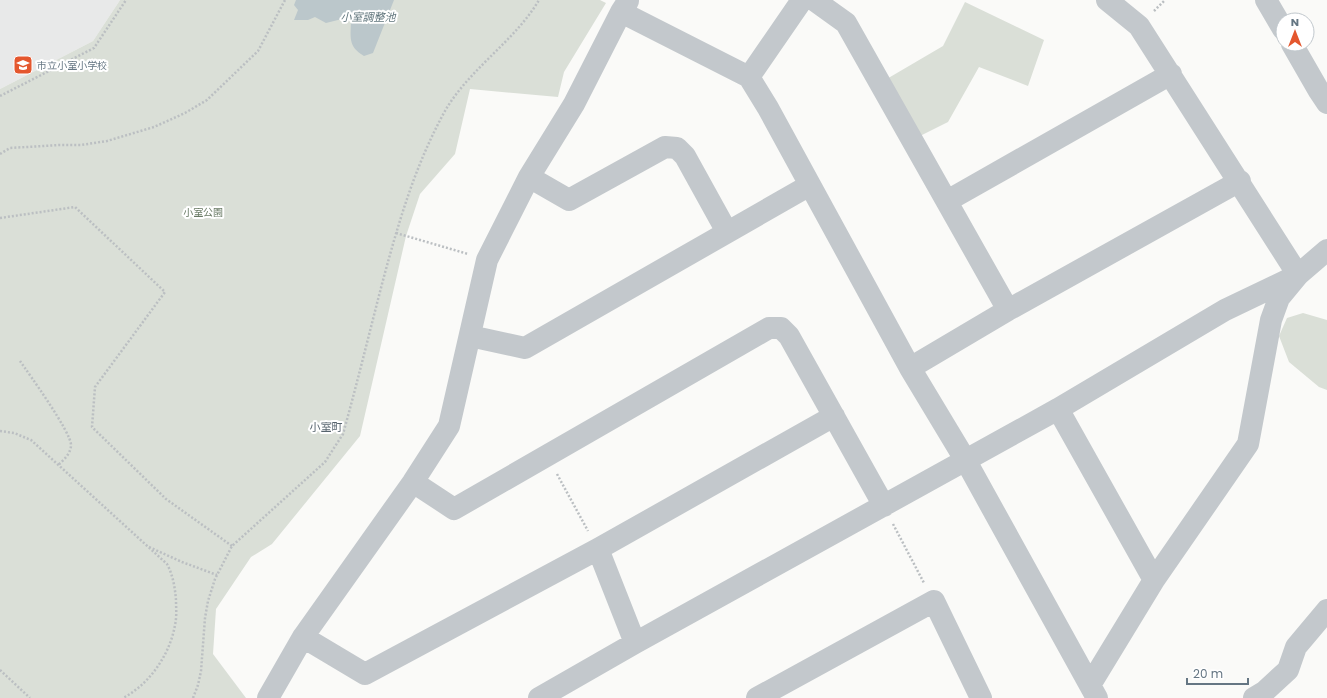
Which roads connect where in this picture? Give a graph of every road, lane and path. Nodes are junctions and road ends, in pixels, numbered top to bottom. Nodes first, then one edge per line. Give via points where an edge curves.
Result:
1 (126, 0) edge
2 (285, 0) edge
3 (539, 0) edge
4 (802, 0) edge
5 (814, 0) edge
6 (1107, 0) edge
7 (1266, 0) edge
8 (625, 6) edge
9 (1275, 15) edge
10 (1297, 52) edge
11 (1171, 74) junction
12 (749, 77) junction
13 (0, 96) edge
14 (1327, 103) edge
15 (0, 154) edge
16 (529, 176) junction
17 (1240, 181) junction
18 (810, 185) junction
19 (947, 201) junction
20 (0, 218) edge
21 (727, 232) junction
22 (396, 233) junction
23 (1327, 250) edge
24 (487, 260) junction
25 (1298, 275) junction
26 (1008, 310) junction
27 (470, 336) junction
28 (20, 360) dead end
29 (910, 368) junction
30 (1058, 409) junction
31 (834, 416) junction
32 (0, 431) edge
33 (547, 456) junction
34 (966, 461) junction
35 (58, 465) junction
36 (413, 482) junction
37 (884, 506) junction
38 (147, 546) junction
39 (232, 546) junction
40 (598, 549) junction
41 (217, 575) junction
42 (1154, 580) junction
43 (934, 601) junction
44 (1327, 610) edge
45 (303, 637) junction
46 (635, 643) junction
47 (0, 670) edge
48 (1093, 691) edge
49 (979, 697) edge
50 (30, 698) edge
51 (123, 698) edge
52 (193, 698) edge
53 (269, 698) edge
54 (539, 698) edge
55 (757, 698) edge
56 (1254, 698) edge

1 - 13 path via 94,48
2 - 15 path via 258,51 207,100 185,113 154,127 107,140 81,145 10,148
3 - 22 path via 531,15 467,82 446,109 410,187
4 - 12 street
5 - 19 street via 846,23
6 - 11 street via 1139,26
7 - 9 street
8 - 12 street
8 - 16 street via 574,104
10 - 14 street
11 - 17 street
11 - 19 street
12 - 18 street
16 - 21 street via 569,200 665,147 677,148 685,156
16 - 24 street
17 - 25 street
17 - 26 street
18 - 21 street
18 - 29 street
19 - 26 street
20 - 39 path via 75,207 165,292 95,387 92,427 166,499
21 - 27 street via 525,348
22 - 24 path
22 - 39 path via 343,434 325,462
23 - 25 street
24 - 27 street
25 - 30 street via 1225,310
25 - 42 street via 1279,298 1271,320 1248,444
26 - 29 street
27 - 36 street via 450,426
28 - 35 path via 66,430 71,444 66,458
29 - 34 street
30 - 34 street
30 - 42 street
31 - 33 street via 790,336 781,328 769,328
31 - 37 street
31 - 40 street
32 - 35 path via 31,440
33 - 36 street via 454,509
33 - 40 path
34 - 37 street
34 - 48 street
35 - 38 path
36 - 45 street
37 - 43 path
37 - 46 street
38 - 41 path
38 - 51 path via 172,571 175,624 170,642 155,670 142,686
39 - 41 path
40 - 45 street via 365,674
40 - 46 street
41 - 52 path via 208,601 201,670
42 - 48 street
43 - 49 street
43 - 55 street
44 - 56 street via 1296,647 1288,670
45 - 53 street
46 - 54 street
47 - 50 path

